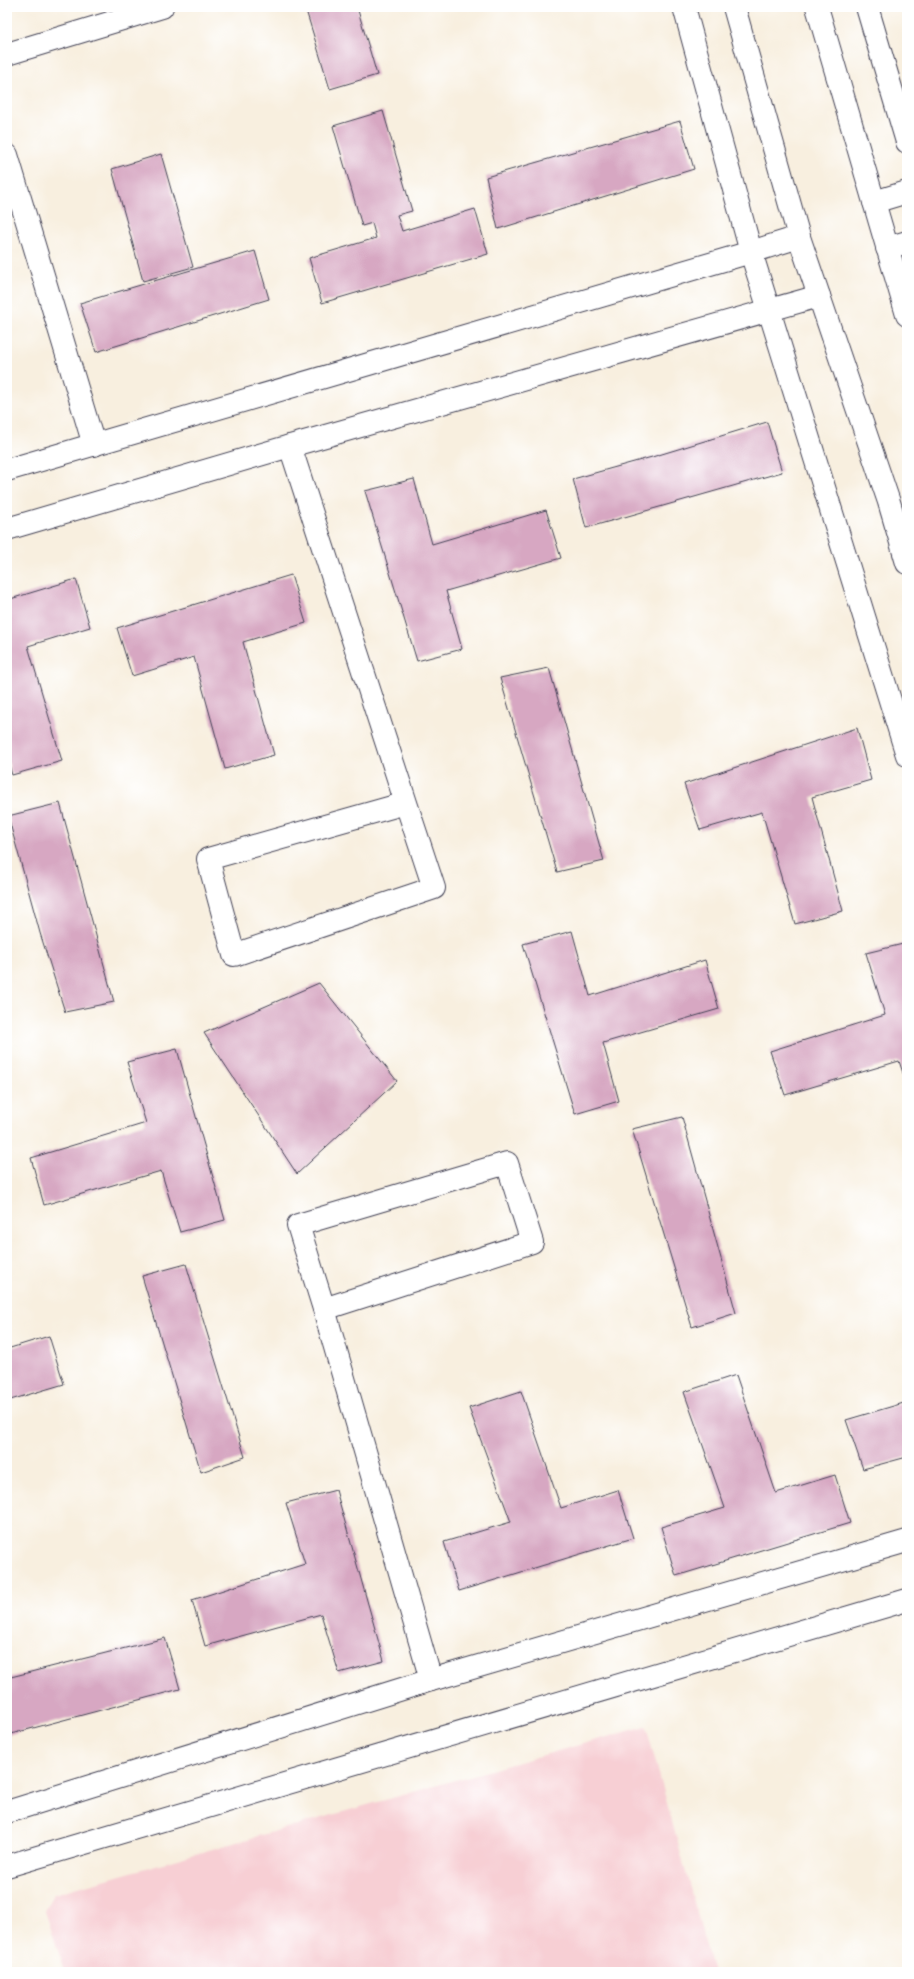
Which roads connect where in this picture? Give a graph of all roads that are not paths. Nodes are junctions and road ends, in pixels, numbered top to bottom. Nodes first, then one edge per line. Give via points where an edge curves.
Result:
1 (162, 7) edge
2 (684, 7) edge
3 (734, 7) edge
4 (817, 7) edge
5 (867, 7) edge
6 (7, 54) edge
7 (907, 142) edge
8 (7, 155) edge
9 (907, 192) edge
10 (874, 202) junction
11 (799, 237) junction
12 (897, 245) edge
13 (752, 252) junction
14 (819, 296) junction
15 (770, 311) junction
16 (907, 315) edge
17 (94, 445) junction
18 (290, 446) junction
19 (7, 470) edge
20 (7, 528) edge
21 (907, 563) edge
22 (907, 755) edge
23 (406, 803) junction
24 (324, 1309) junction
25 (907, 1541) edge
26 (907, 1600) edge
27 (431, 1680) junction
28 (7, 1812) edge
29 (7, 1866) edge

1 - 6 main road
2 - 13 main road
3 - 11 main road
4 - 10 main road
5 - 7 main road
8 - 17 main road
9 - 10 main road
10 - 12 main road
11 - 13 main road
11 - 14 main road
12 - 16 main road
13 - 15 main road
13 - 17 main road
14 - 15 main road
14 - 21 main road
15 - 18 main road
15 - 22 main road
17 - 19 main road
18 - 20 main road
18 - 23 main road
23 - 23 main road via 208,859 234,955 434,888
24 - 24 main road via 532,1242 507,1163 298,1225
24 - 27 main road
25 - 27 main road
26 - 29 main road
27 - 28 main road

